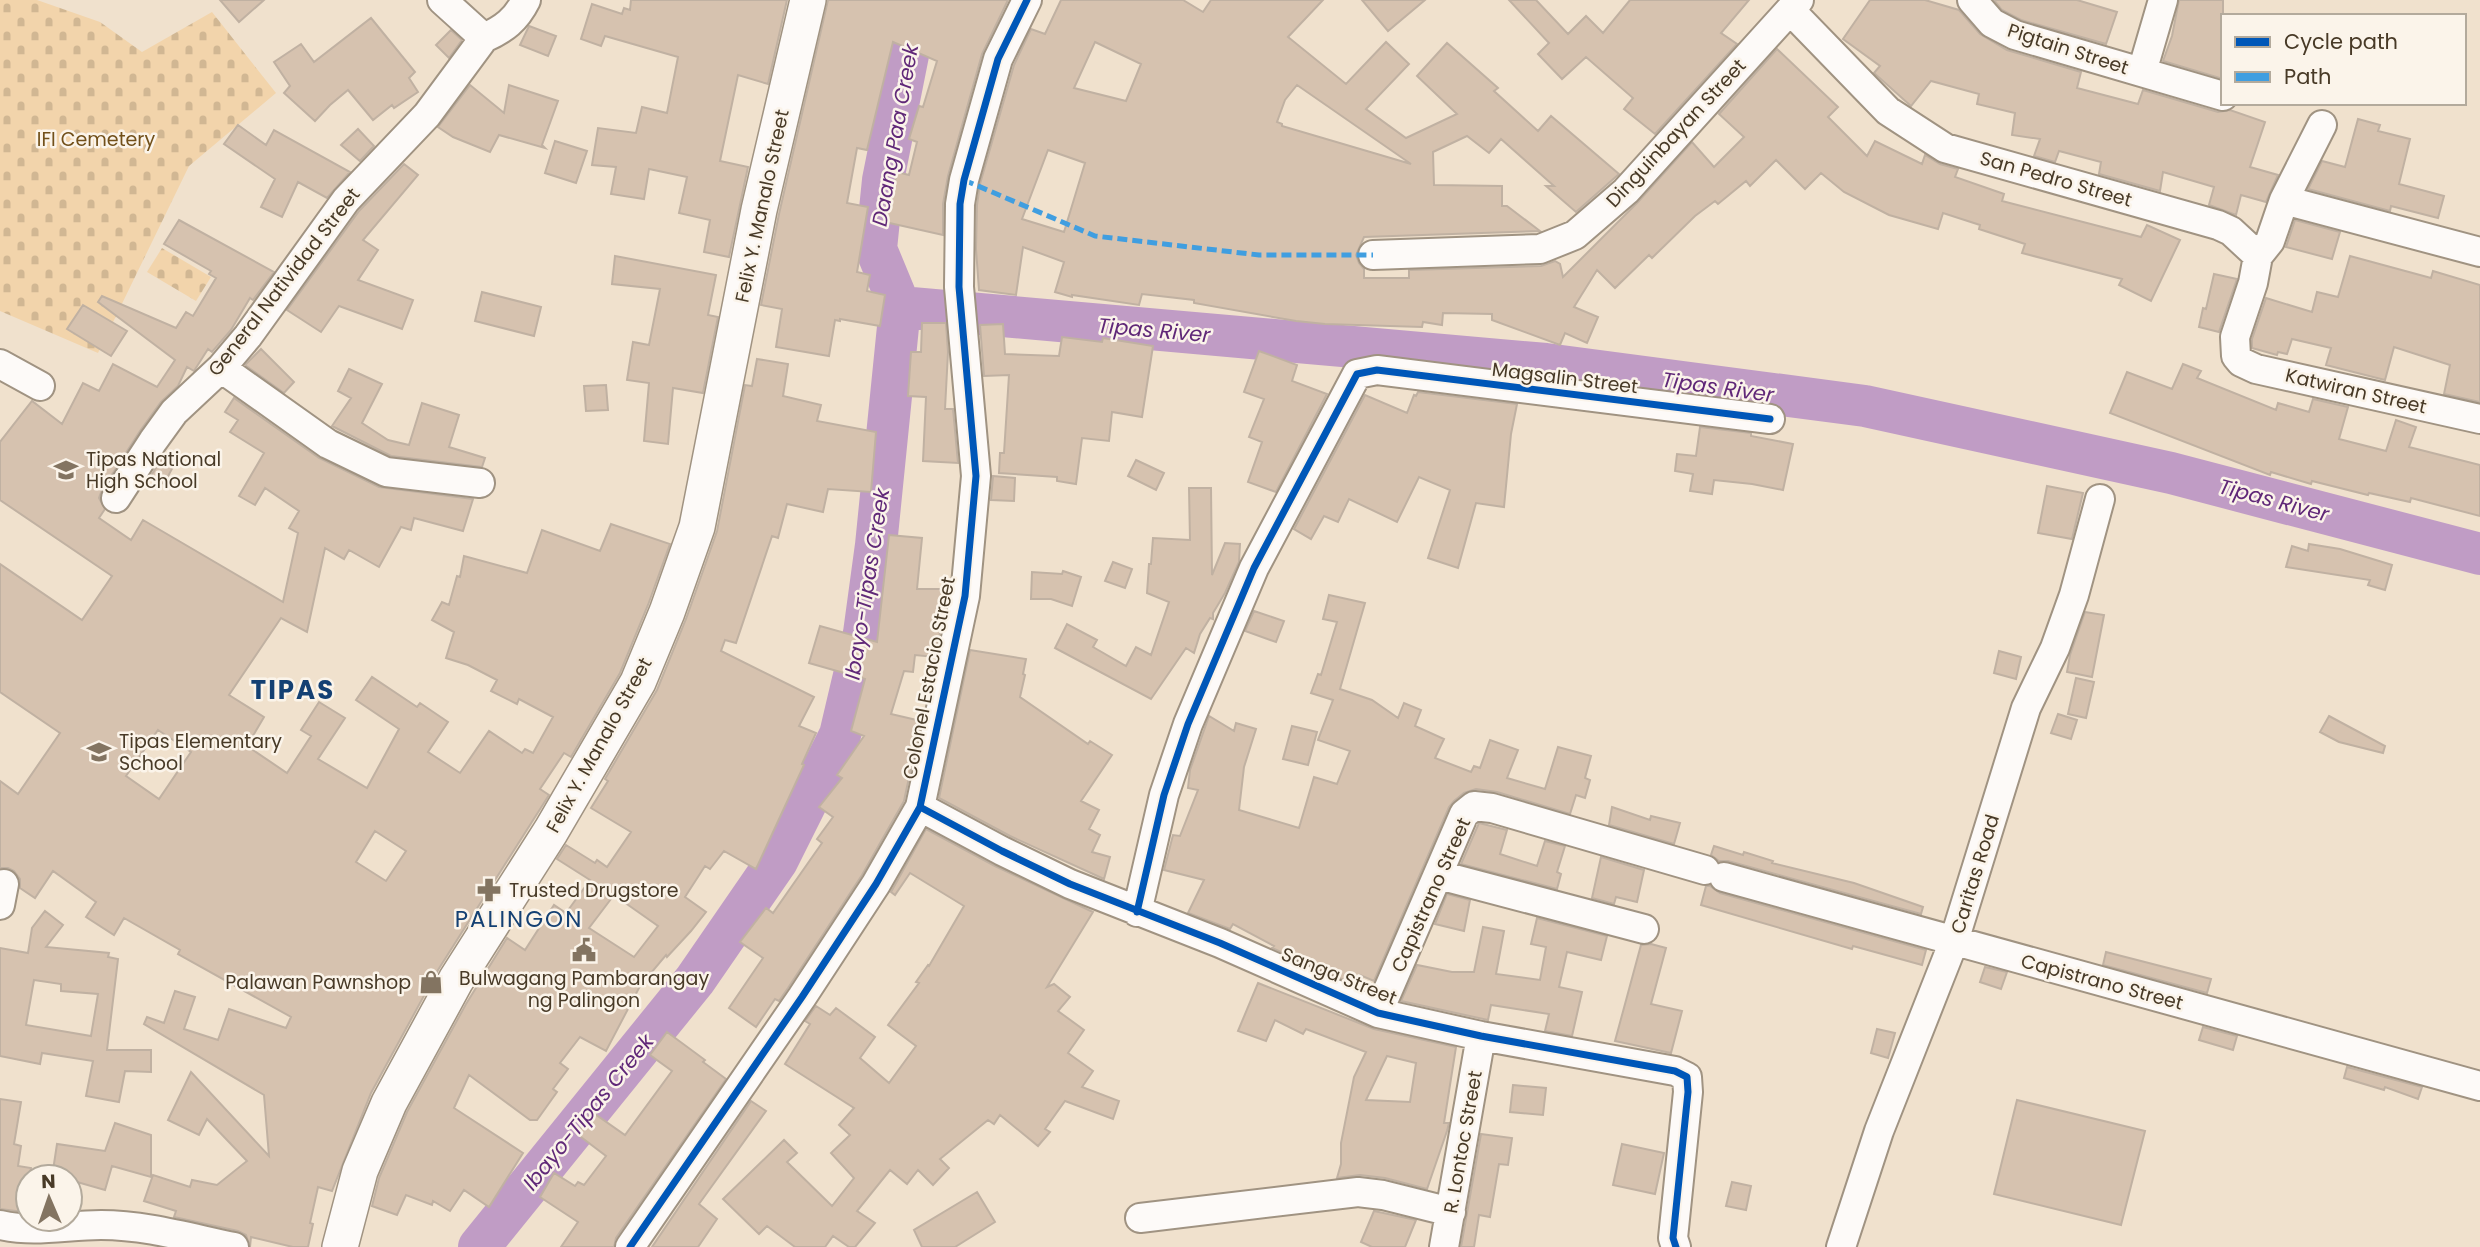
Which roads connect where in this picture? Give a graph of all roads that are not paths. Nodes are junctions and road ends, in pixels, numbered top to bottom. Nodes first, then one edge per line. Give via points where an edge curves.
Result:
1 (442, 0) edge
2 (526, 0) edge
3 (808, 0) edge
4 (1027, 0) edge
5 (1972, 0) edge
6 (2163, 0) edge
7 (1795, 5) edge
8 (484, 38) junction
9 (2142, 72) junction
10 (2221, 95) edge
11 (2322, 125) dead end
12 (2284, 200) junction
13 (2480, 251) edge
14 (1373, 254) dead end
15 (2258, 256) junction
16 (0, 364) edge
17 (221, 368) junction
18 (40, 386) dead end
19 (1770, 419) dead end
20 (2480, 419) edge
21 (480, 483) dead end
22 (116, 498) dead end
23 (2100, 499) dead end
24 (920, 807) junction
25 (1439, 875) junction
26 (1137, 912) junction
27 (1644, 929) dead end
28 (1954, 941) junction
29 (1378, 1013) junction
30 (1481, 1036) junction
31 (2480, 1086) edge
32 (1451, 1212) junction
33 (1140, 1218) dead end
34 (14, 1234) edge
35 (234, 1247) edge
36 (340, 1247) edge
37 (630, 1247) edge
38 (1444, 1247) edge
39 (1676, 1247) edge
40 (1841, 1247) edge

1 - 8 street
2 - 8 street via 504,29
3 - 36 main road, Felix Y. Manalo Street via 759,210 697,527 667,612 638,682 456,980 390,1103 360,1171
4 - 24 street, Colonel Estacio Street via 998,59 964,180 959,287 976,476 965,596
5 - 9 street, Pigtain Street via 1992,23 2015,35
6 - 9 street, Pigtain Street
7 - 14 street, Dinguinbayan Street via 1626,191 1575,235 1540,249
7 - 15 street, San Pedro Street via 1888,111 1945,148 2218,225
8 - 17 street, General Natividad Street via 427,115 346,200
9 - 10 street
11 - 12 street
12 - 13 street
12 - 15 street via 2270,241
15 - 20 street, Katwiran Street via 2235,337 2241,362
16 - 18 street
17 - 21 street via 328,444 386,472
17 - 22 street, General Natividad Street via 174,412
19 - 26 street, Magsalin Street via 1377,370 1357,374 1254,568 1188,724 1164,795
23 - 28 street, Caritas Road via 2074,595 2026,708
24 - 26 street, Sanga Street via 1070,884
24 - 37 street, Colonel Estacio Street via 802,998
25 - 27 street
25 - 28 street, Capistrano Street via 1464,814 1474,806 1492,808
25 - 29 street, Capistrano Street
26 - 29 street, Sanga Street
28 - 31 street, Capistrano Street
28 - 40 street, Caritas Road via 1879,1131
29 - 30 street, Sanga Street
30 - 32 street, R. Lontoc Street
30 - 39 street, Sanga Street via 1675,1071 1686,1077 1673,1238
32 - 33 street via 1358,1192
32 - 38 street, R. Lontoc Street
34 - 35 street via 130,1226

